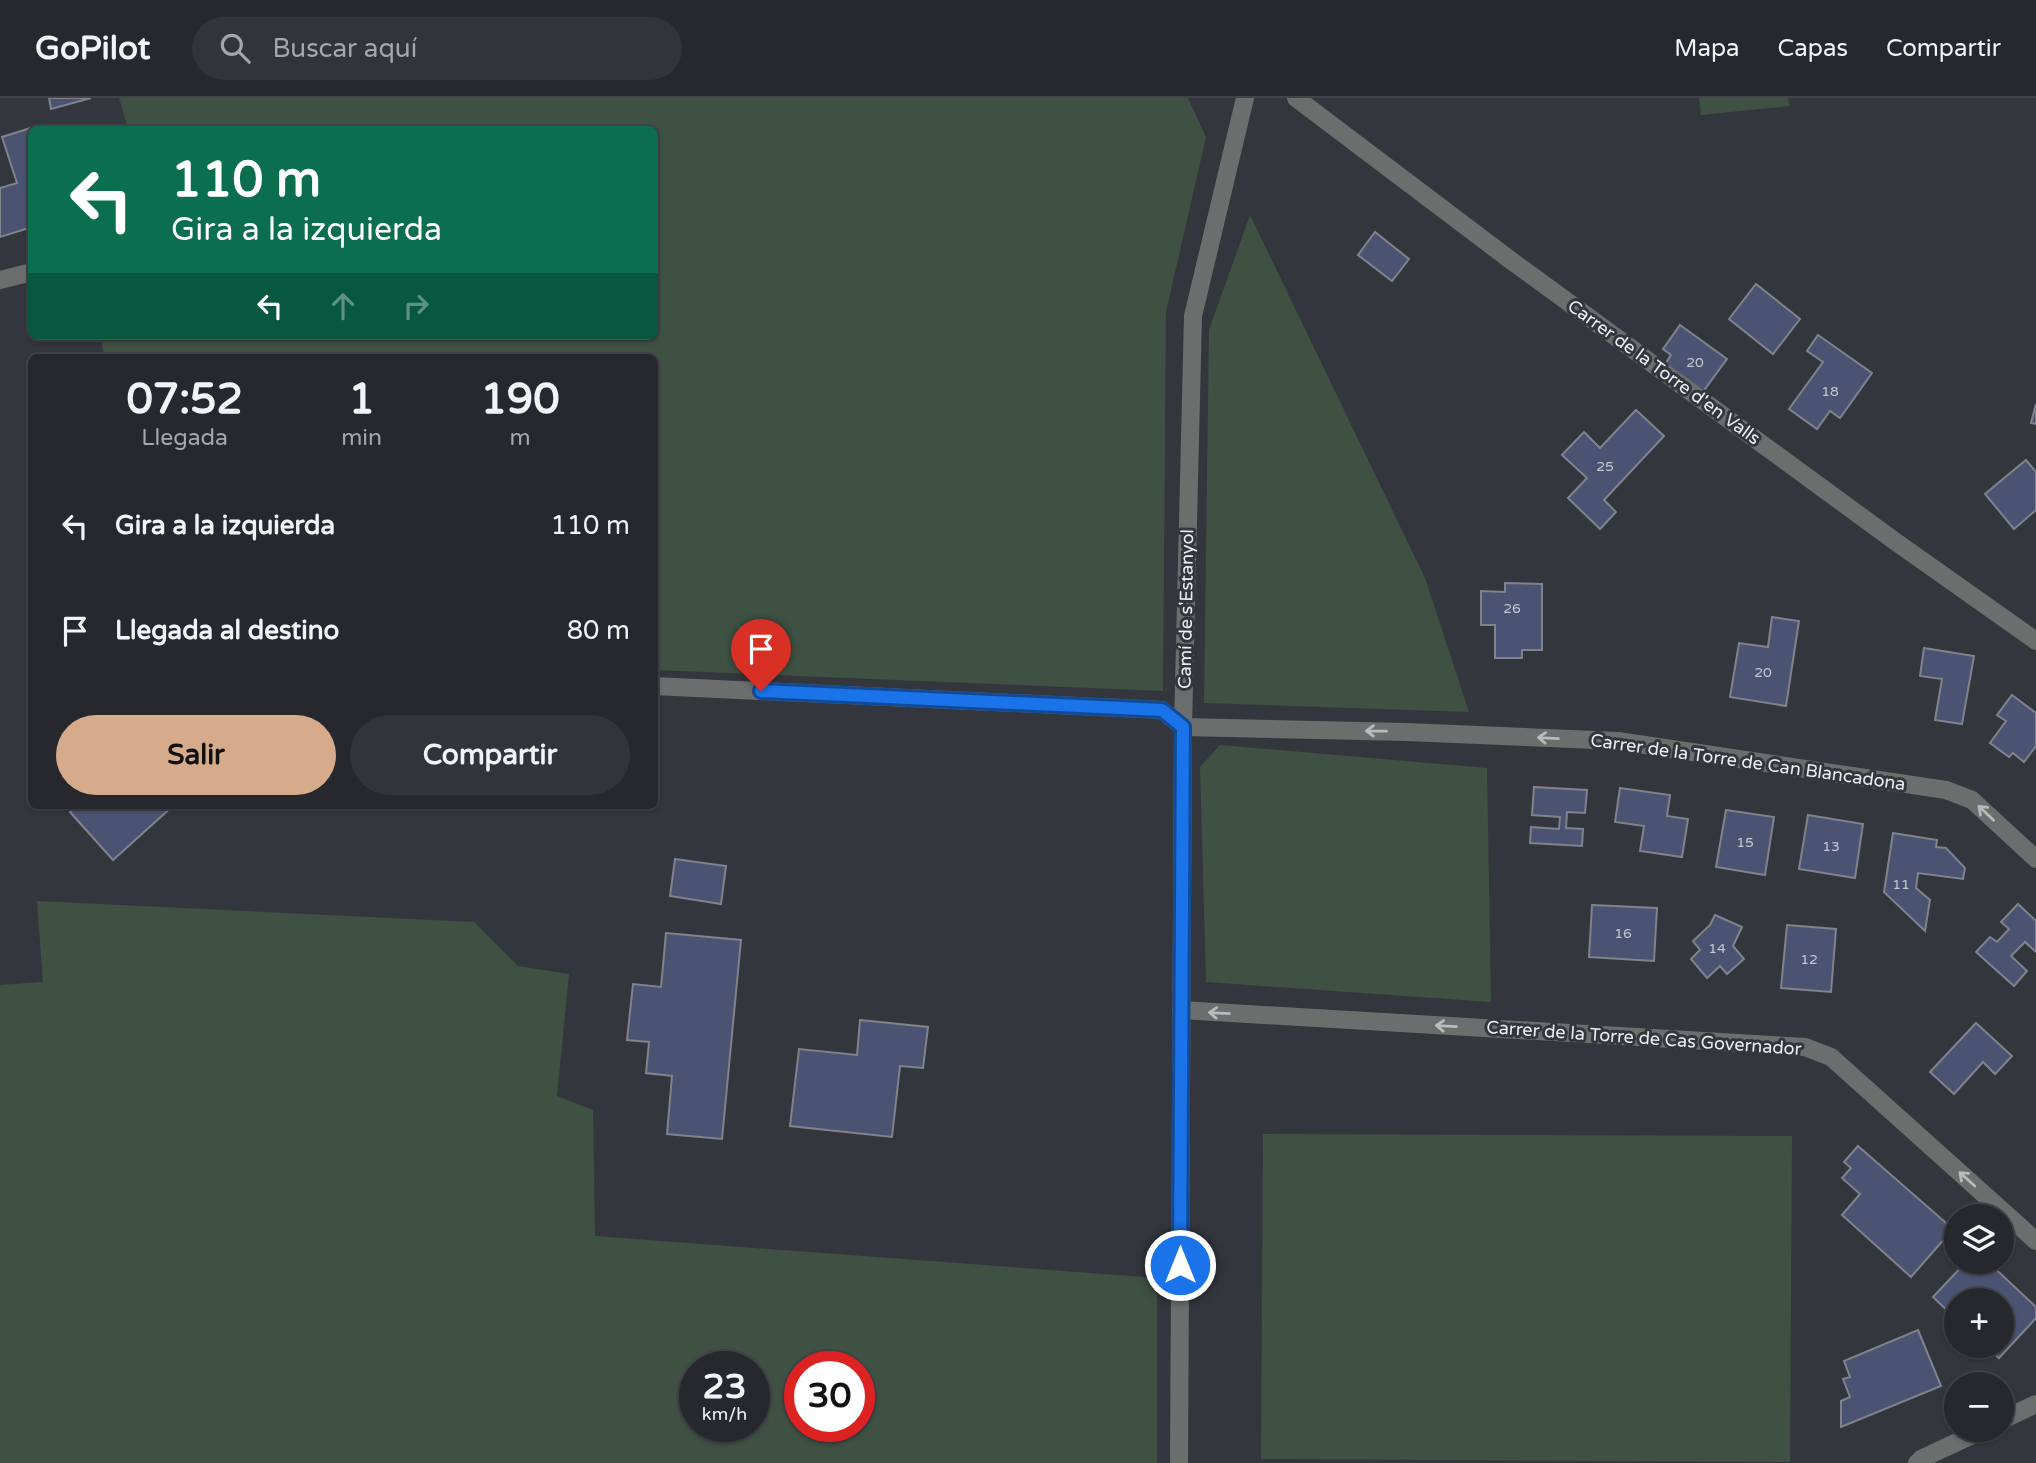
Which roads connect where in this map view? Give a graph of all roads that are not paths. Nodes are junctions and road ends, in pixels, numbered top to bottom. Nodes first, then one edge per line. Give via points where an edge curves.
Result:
1 (1245, 98) edge
2 (1296, 98) edge
3 (28, 273) edge
4 (0, 280) edge
5 (2036, 641) edge
6 (658, 686) edge
7 (1183, 727) junction
8 (2036, 859) edge
9 (1181, 1010) junction
10 (2036, 1241) edge
11 (2036, 1404) edge
12 (2014, 1414) edge
13 (1957, 1442) edge
14 (1179, 1463) edge
15 (1917, 1463) edge

1 - 7 street, Camí de s'Estanyol via 1193,316
2 - 5 street, Carrer de la Torre d'en Valls via 1531,275
3 - 4 street
6 - 7 street via 1162,710
8 -> 7 street, Carrer de la Torre de Can Blancadona via 1972,800 1946,790 1618,741
7 - 9 street, Camí de s'Estanyol
10 -> 9 street, Carrer de la Torre de Cas Governador via 1831,1057 1805,1047
9 - 14 street, Camí de s'Estanyol
11 - 12 street
13 - 15 street

